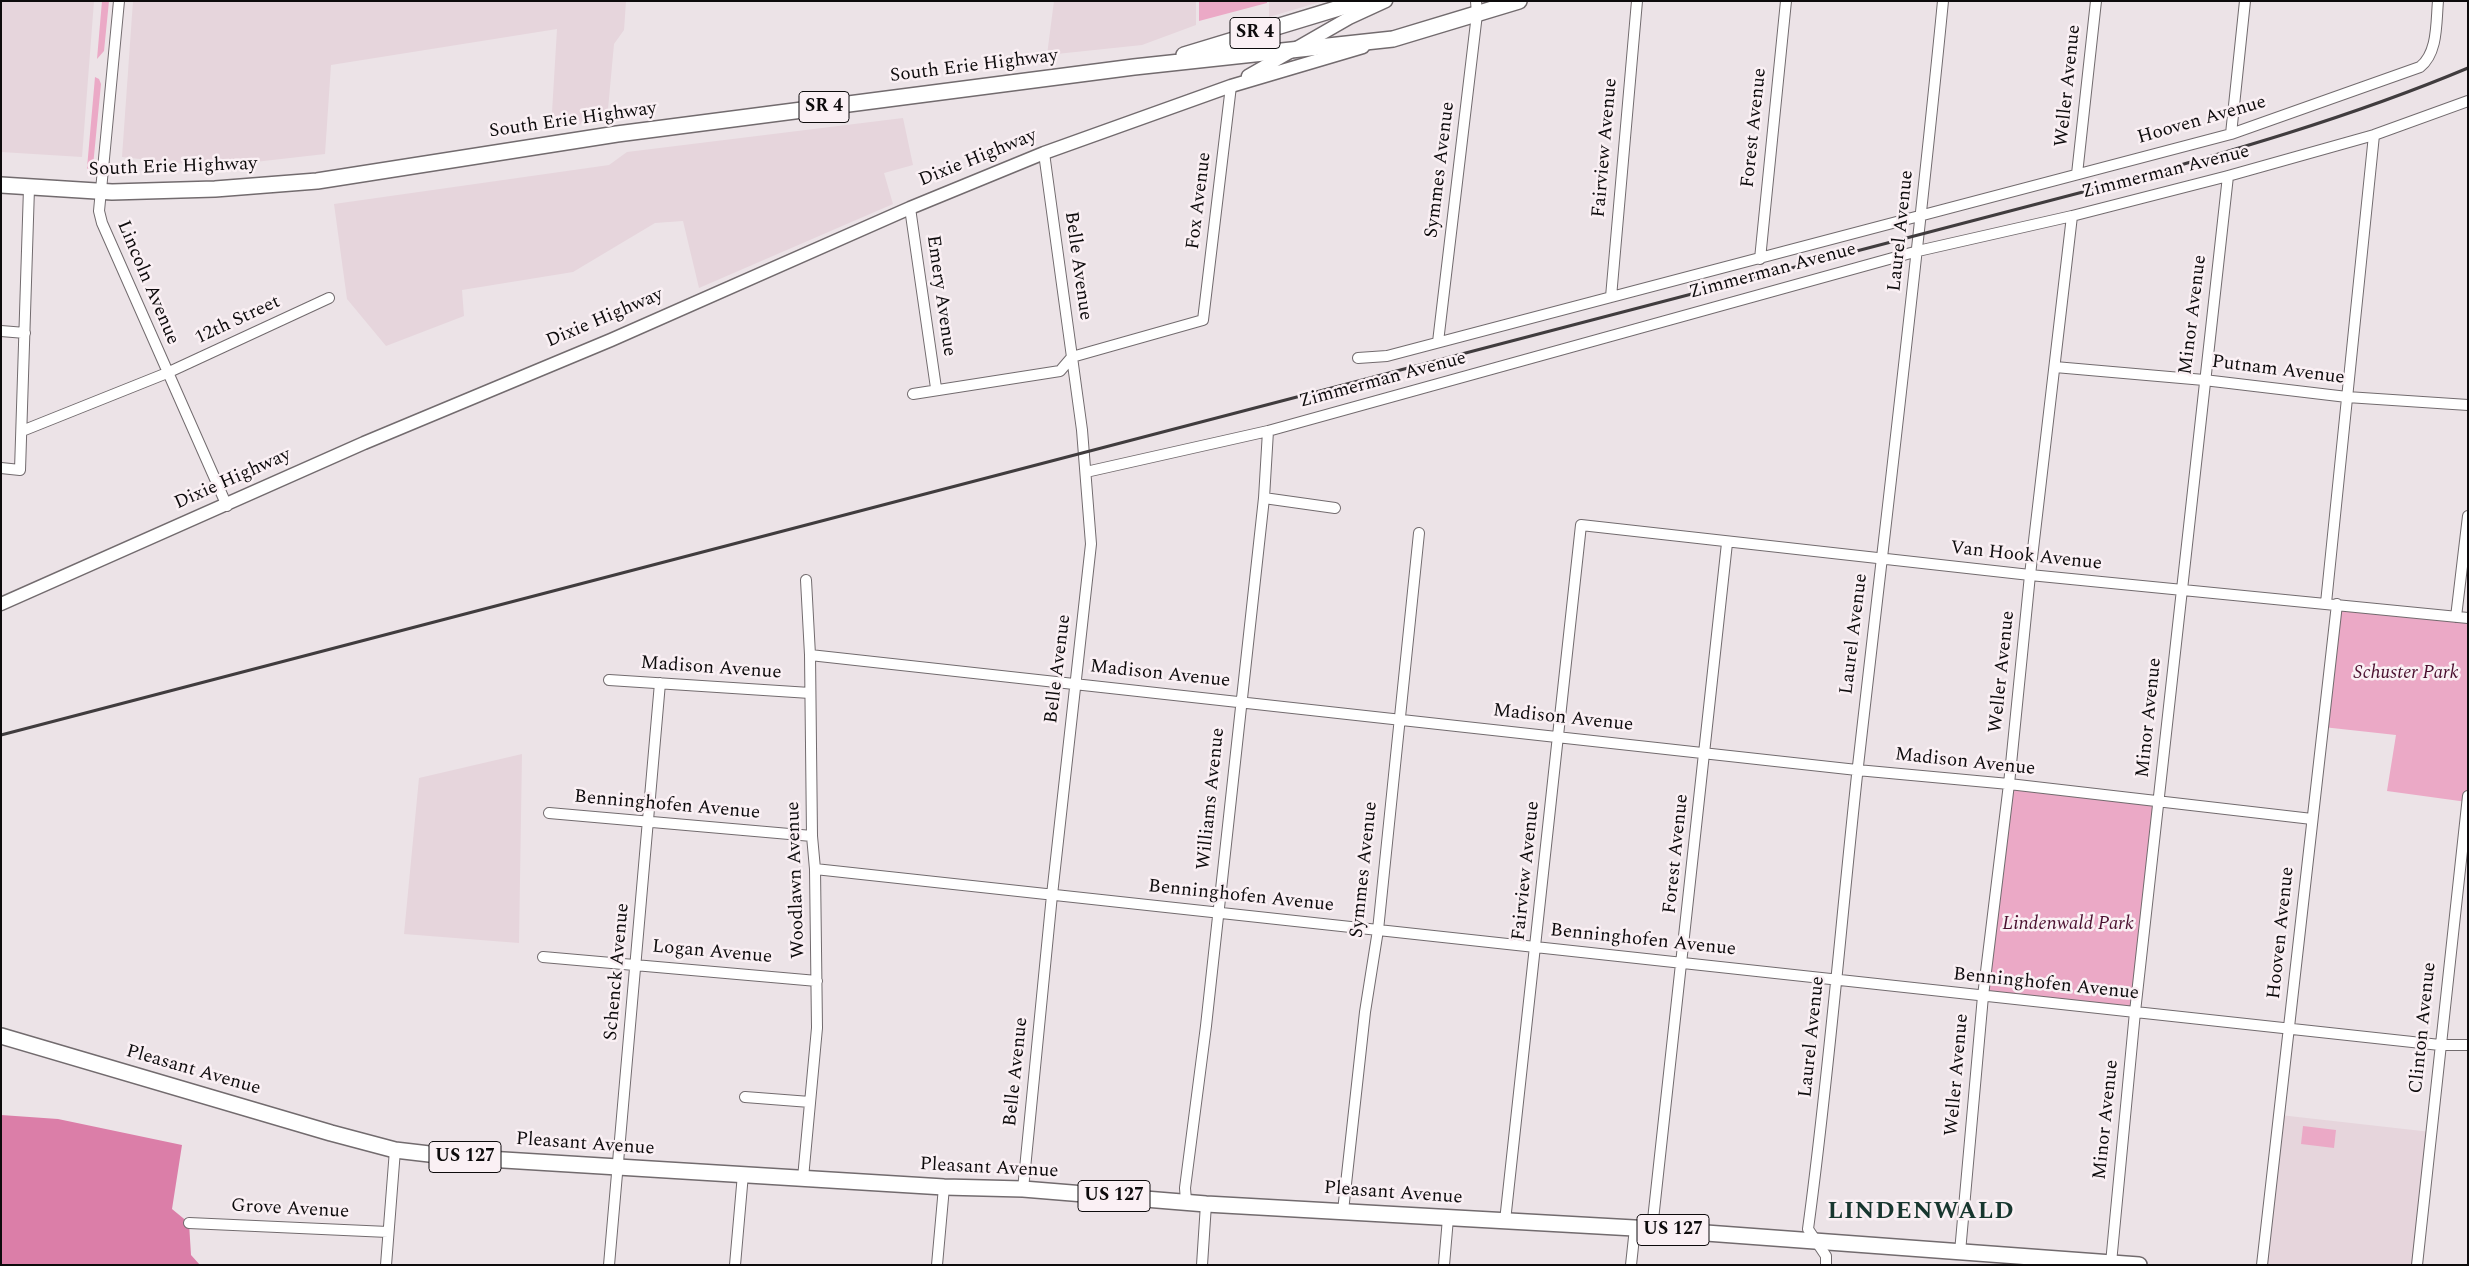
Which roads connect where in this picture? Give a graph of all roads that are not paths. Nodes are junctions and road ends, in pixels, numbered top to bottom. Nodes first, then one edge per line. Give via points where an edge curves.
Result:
1 (119, 1) edge
2 (1362, 1) edge
3 (1386, 1) edge
4 (1519, 1) edge
5 (1637, 1) edge
6 (1786, 1) edge
7 (1943, 1) edge
8 (2096, 1) edge
9 (2246, 1) edge
10 (2438, 1) edge
11 (1476, 8) edge
12 (1393, 38) junction
13 (1292, 50) junction
14 (1149, 65) junction
15 (1231, 86) junction
16 (2468, 101) edge
17 (2230, 134) junction
18 (2374, 136) junction
19 (1044, 153) junction
20 (2077, 174) junction
21 (2228, 176) junction
22 (1, 185) edge
23 (29, 188) junction
24 (101, 192) junction
25 (910, 208) junction
26 (1922, 215) junction
27 (2072, 216) junction
28 (1918, 251) junction
29 (1760, 259) junction
30 (329, 298) dead end
31 (1611, 298) junction
32 (1, 331) edge
33 (25, 333) junction
34 (1438, 342) junction
35 (1072, 357) junction
36 (1358, 358) dead end
37 (2055, 367) junction
38 (167, 373) junction
39 (2204, 380) junction
40 (936, 388) junction
41 (913, 394) dead end
42 (2347, 397) junction
43 (2468, 405) edge
44 (22, 431) junction
45 (1268, 431) junction
46 (1, 468) edge
47 (1086, 472) junction
48 (1264, 498) junction
49 (227, 506) junction
50 (1335, 508) dead end
51 (2468, 516) edge
52 (1581, 525) joint
53 (1419, 533) dead end
54 (1727, 543) junction
55 (1882, 559) junction
56 (2030, 575) junction
57 (806, 580) dead end
58 (2181, 589) junction
59 (1, 604) edge
60 (2331, 604) junction
61 (2456, 617) junction
62 (2468, 618) edge
63 (810, 655) junction
64 (609, 680) dead end
65 (660, 683) junction
66 (1075, 683) junction
67 (810, 693) junction
68 (1241, 702) junction
69 (1398, 720) junction
70 (1559, 736) junction
71 (1706, 752) junction
72 (1858, 770) junction
73 (2009, 784) junction
74 (2468, 796) edge
75 (2159, 801) junction
76 (549, 813) dead end
77 (2312, 819) junction
78 (649, 822) junction
79 (812, 836) junction
80 (815, 869) junction
81 (1052, 895) junction
82 (1218, 911) junction
83 (1378, 930) junction
84 (1536, 947) junction
85 (543, 957) dead end
86 (1682, 963) junction
87 (636, 964) junction
88 (1836, 980) junction
89 (816, 981) junction
90 (1983, 996) junction
91 (2135, 1012) junction
92 (2289, 1027) junction
93 (1, 1036) edge
94 (2440, 1044) junction
95 (2468, 1045) edge
96 (745, 1097) dead end
97 (810, 1102) junction
98 (395, 1150) junction
99 (619, 1167) junction
100 (743, 1174) junction
101 (803, 1178) junction
102 (944, 1187) junction
103 (1023, 1189) junction
104 (1186, 1201) junction
105 (1206, 1204) junction
106 (1343, 1210) junction
107 (1448, 1218) junction
108 (1506, 1220) junction
109 (189, 1222) dead end
110 (1635, 1228) junction
111 (1652, 1229) junction
112 (388, 1232) junction
113 (1816, 1241) junction
114 (1960, 1252) junction
115 (2111, 1263) junction
116 (386, 1265) edge
117 (609, 1265) edge
118 (736, 1265) edge
119 (937, 1265) edge
120 (1202, 1265) edge
121 (1444, 1265) edge
122 (1631, 1265) edge
123 (1826, 1265) edge
124 (2140, 1265) edge
125 (2262, 1265) edge
126 (2417, 1265) edge

1 - 24 street, Lincoln Avenue
2 - 14 main road, South Erie Highway / SR 4
3 - 13 street, Dixie Highway
4 - 11 main road, Dixie Highway / SR 4
5 - 31 street, Fairview Avenue
6 - 29 street, Forest Avenue
7 - 26 street, Laurel Avenue
8 - 20 street, Weller Avenue
9 - 17 street
10 - 17 street, Hooven Avenue via 2433,49 2428,61 2420,67
11 - 12 main road, Dixie Highway / SR 4
11 - 34 street, Symmes Avenue
12 - 13 main road, South Erie Highway / SR 4
12 - 15 street, Dixie Highway
13 - 14 main road, South Erie Highway / SR 4
13 - 15 street, Dixie Highway
14 - 24 main road, South Erie Highway / SR 4 via 617,134 317,181 215,189
15 - 19 street, Dixie Highway
15 - 35 street, Fox Avenue via 1203,320
16 - 18 street, Zimmerman Avenue
17 - 20 street, Hooven Avenue
18 - 21 street, Zimmerman Avenue
18 - 42 street, Hooven Avenue
19 - 25 street, Dixie Highway
19 - 35 street, Belle Avenue
20 - 26 street, Hooven Avenue
21 - 27 street, Zimmerman Avenue
21 - 39 street, Minor Avenue
22 - 23 main road, South Erie Highway / SR 4
23 - 24 main road, South Erie Highway / SR 4
23 - 33 street
24 - 38 street, Lincoln Avenue via 99,211 102,223
25 - 40 street, Emery Avenue
25 - 49 street, Dixie Highway via 611,340 364,443
26 - 28 street, Laurel Avenue
26 - 29 street, Zimmerman Avenue
27 - 28 street, Zimmerman Avenue
27 - 37 street, Weller Avenue
28 - 45 street, Zimmerman Avenue
28 - 55 street, Laurel Avenue
29 - 31 street, Zimmerman Avenue
30 - 38 street, 12th Street
31 - 34 street, Zimmerman Avenue
32 - 33 street
33 - 44 street
34 - 36 street, Zimmerman Avenue via 1387,356
35 - 40 street via 1060,371
35 - 47 street, Belle Avenue
37 - 39 street, Putnam Avenue
37 - 56 street, Weller Avenue
38 - 44 street, 12th Street
38 - 49 street, Lincoln Avenue
39 - 42 street, Putnam Avenue
39 - 58 street, Minor Avenue
40 - 41 street
42 - 43 street, Putnam Avenue
42 - 60 street, Hooven Avenue
44 - 46 street via 20,470
45 - 47 street, Zimmerman Avenue
45 - 48 street, Williams Avenue
47 - 66 street, Belle Avenue via 1091,544
48 - 50 street
48 - 68 street, Williams Avenue
49 - 59 street, Dixie Highway
51 - 61 street
52 - 54 street, Van Hook Avenue
52 - 70 street, Fairview Avenue
53 - 69 street, Symmes Avenue
54 - 55 street, Van Hook Avenue
54 - 71 street, Forest Avenue
55 - 56 street, Van Hook Avenue
55 - 72 street, Laurel Avenue
56 - 58 street, Van Hook Avenue
56 - 73 street, Weller Avenue
57 - 63 street, Woodlawn Avenue
58 - 60 street, Van Hook Avenue
58 - 75 street, Minor Avenue
60 - 61 street, Van Hook Avenue
60 - 77 street, Hooven Avenue
61 - 62 street, Van Hook Avenue
63 - 66 street, Madison Avenue
63 - 67 street, Woodlawn Avenue
64 - 65 street, Madison Avenue
65 - 67 street, Madison Avenue
65 - 78 street, Schenck Avenue
66 - 68 street, Madison Avenue
66 - 81 street, Belle Avenue
67 - 79 street, Woodlawn Avenue
68 - 69 street, Madison Avenue
68 - 82 street, Williams Avenue
69 - 70 street, Madison Avenue
69 - 83 street, Symmes Avenue
70 - 71 street, Madison Avenue
70 - 84 street, Fairview Avenue
71 - 72 street, Madison Avenue
71 - 86 street, Forest Avenue
72 - 73 street, Madison Avenue
72 - 88 street, Laurel Avenue
73 - 75 street, Madison Avenue
73 - 90 street, Weller Avenue
74 - 94 street, Clinton Avenue
75 - 77 street, Madison Avenue
75 - 91 street, Minor Avenue
76 - 78 street, Benninghofen Avenue
77 - 92 street, Hooven Avenue
78 - 79 street, Benninghofen Avenue
78 - 87 street, Schenck Avenue
79 - 80 street, Woodlawn Avenue
80 - 81 street, Benninghofen Avenue
80 - 89 street, Woodlawn Avenue
81 - 82 street, Benninghofen Avenue
81 - 103 street, Belle Avenue
82 - 83 street, Benninghofen Avenue
82 - 104 street, Williams Avenue
83 - 84 street, Benninghofen Avenue
83 - 106 street, Symmes Avenue via 1365,1012
84 - 86 street, Benninghofen Avenue
84 - 108 street, Fairview Avenue
85 - 87 street, Logan Avenue
86 - 88 street, Benninghofen Avenue
86 - 111 street, Forest Avenue
87 - 89 street, Logan Avenue
87 - 99 street, Schenck Avenue
88 - 90 street, Benninghofen Avenue
88 - 113 street, Laurel Avenue via 1808,1229
89 - 97 street, Woodlawn Avenue via 817,1028
90 - 91 street, Benninghofen Avenue
90 - 114 street, Weller Avenue
91 - 92 street, Benninghofen Avenue
91 - 115 street, Minor Avenue
92 - 94 street, Benninghofen Avenue
92 - 125 street, Hooven Avenue
93 - 98 main road, Pleasant Avenue / US 127
94 - 95 street, Benninghofen Avenue
94 - 126 street, Clinton Avenue
96 - 97 street
97 - 101 street, Woodlawn Avenue
98 - 99 main road, Pleasant Avenue / US 127
98 - 112 street
99 - 100 main road, Pleasant Avenue / US 127
99 - 117 street, Schenck Avenue
100 - 101 main road, Pleasant Avenue / US 127
100 - 118 street
101 - 102 main road, Pleasant Avenue / US 127
102 - 103 main road, Pleasant Avenue / US 127
102 - 119 street
103 - 104 main road, Pleasant Avenue / US 127
104 - 105 main road, Pleasant Avenue / US 127
105 - 106 main road, Pleasant Avenue / US 127
105 - 120 street
106 - 107 main road, Pleasant Avenue / US 127
107 - 108 main road, Pleasant Avenue / US 127
107 - 121 street
108 - 110 main road, Pleasant Avenue / US 127
109 - 112 street, Grove Avenue
110 - 111 main road, Pleasant Avenue / US 127
110 - 122 street
111 - 113 main road, Pleasant Avenue / US 127
112 - 116 street
113 - 114 main road, Pleasant Avenue / US 127
113 - 123 street, Laurel Avenue via 1826,1256
114 - 115 main road, Pleasant Avenue / US 127
115 - 124 main road, Pleasant Avenue / US 127

